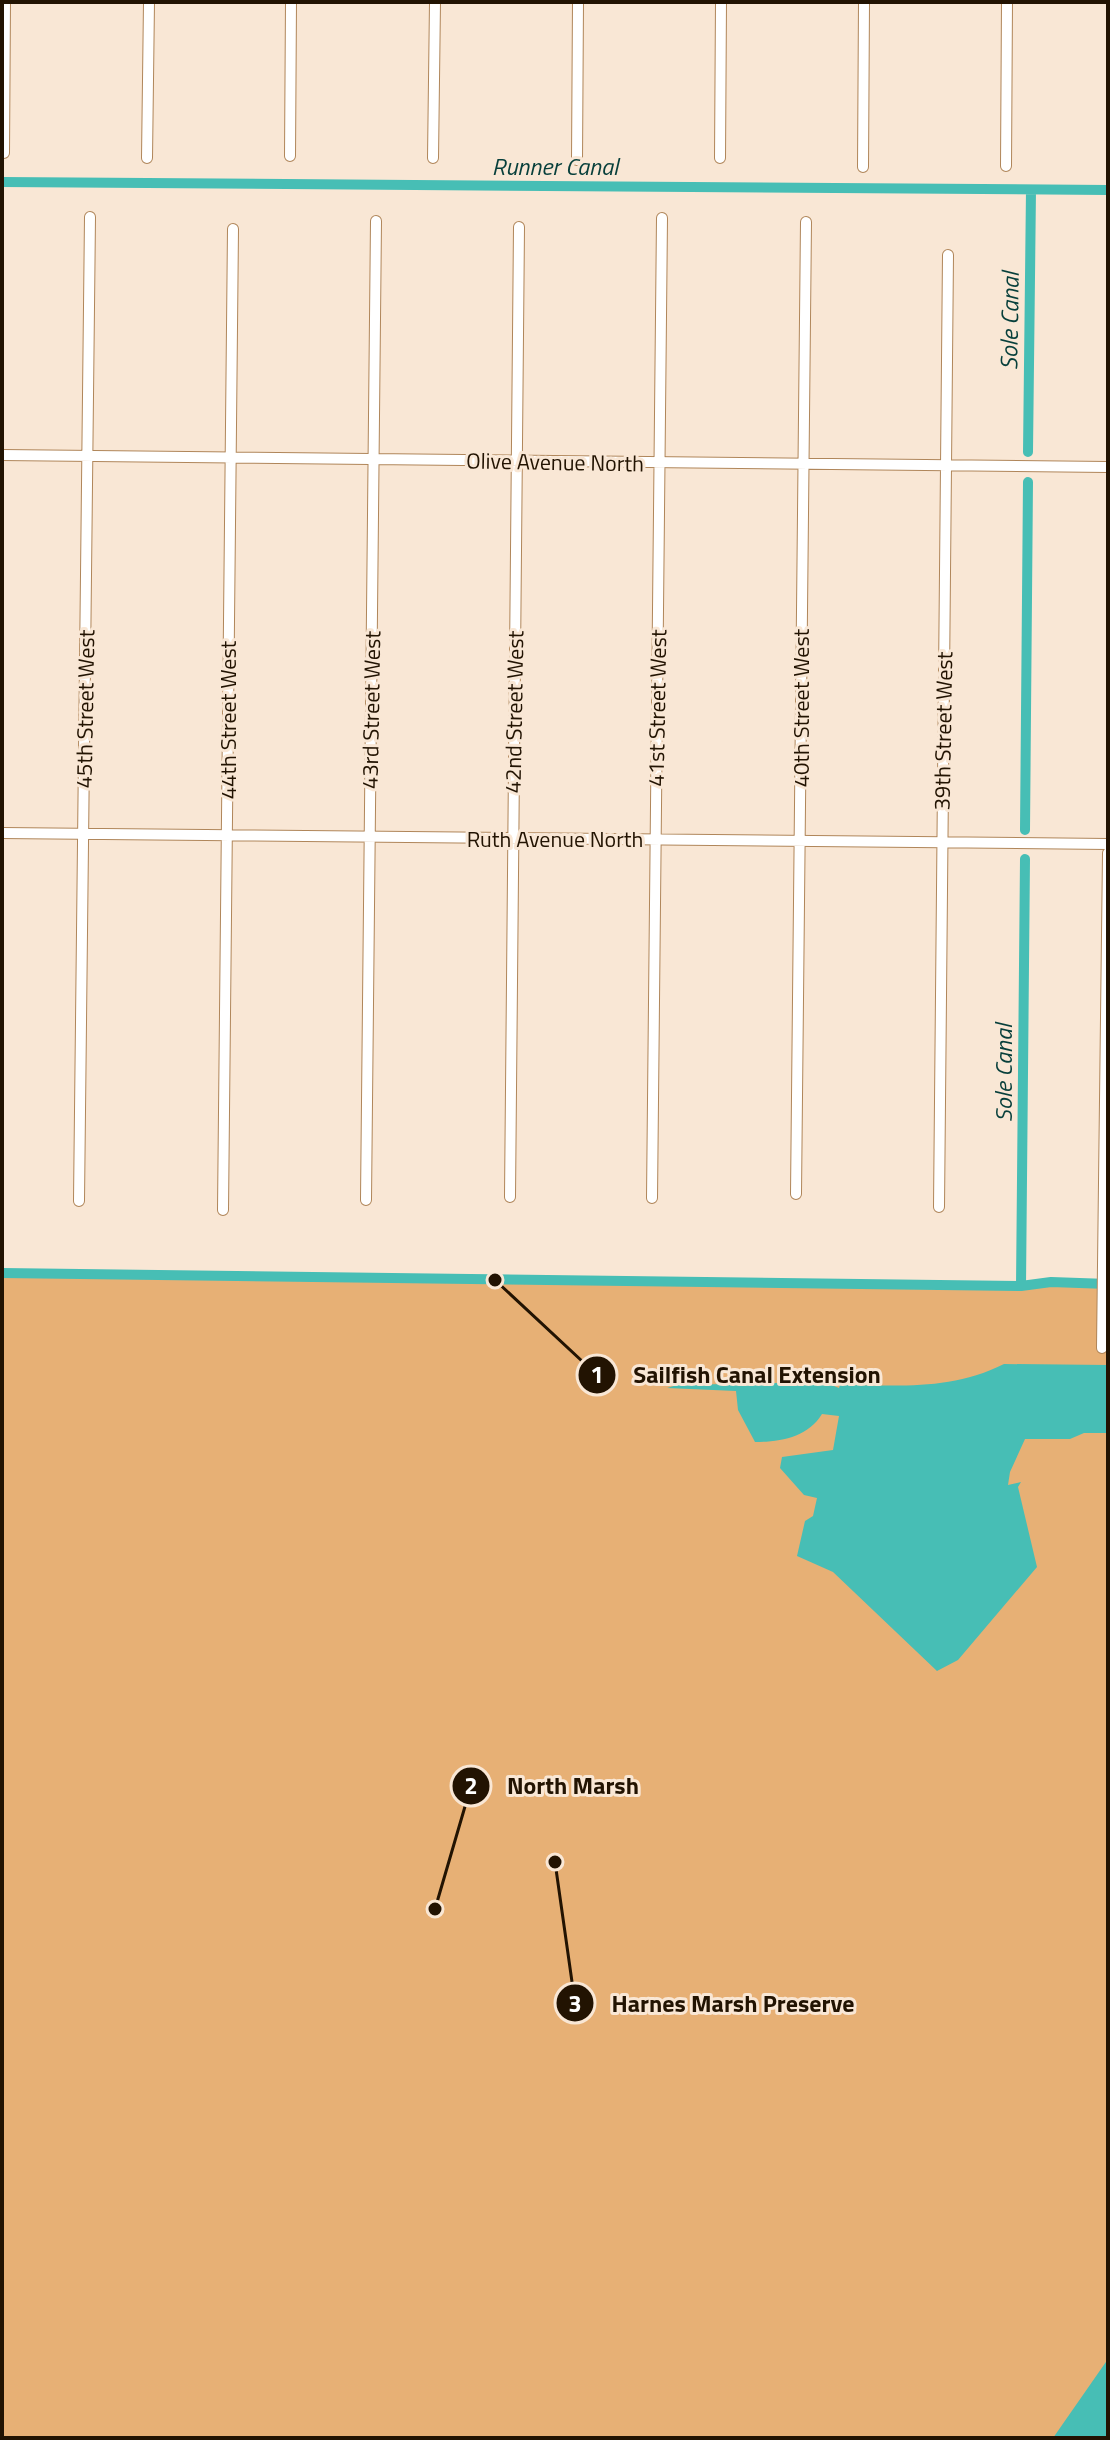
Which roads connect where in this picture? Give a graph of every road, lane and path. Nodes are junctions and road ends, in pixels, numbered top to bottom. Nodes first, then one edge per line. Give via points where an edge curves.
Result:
1 (5, 2) edge
2 (149, 2) edge
3 (291, 2) edge
4 (435, 2) edge
5 (578, 2) edge
6 (721, 2) edge
7 (864, 2) edge
8 (1007, 2) edge
9 (3, 99) edge
10 (4, 153) edge
11 (290, 156) dead end
12 (147, 158) dead end
13 (433, 158) dead end
14 (720, 158) dead end
15 (577, 160) dead end
16 (1006, 166) dead end
17 (863, 167) dead end
18 (90, 217) dead end
19 (662, 218) dead end
20 (376, 221) dead end
21 (806, 222) dead end
22 (519, 227) dead end
23 (233, 229) dead end
24 (948, 255) dead end
25 (2, 455) edge
26 (87, 457) junction
27 (230, 457) junction
28 (373, 459) junction
29 (517, 461) junction
30 (660, 463) junction
31 (802, 464) junction
32 (946, 466) junction
33 (1108, 467) edge
34 (2, 833) edge
35 (83, 835) junction
36 (227, 836) junction
37 (370, 838) junction
38 (513, 839) junction
39 (656, 840) junction
40 (800, 841) junction
41 (942, 843) junction
42 (1108, 844) edge
43 (1108, 853) edge
44 (796, 1194) dead end
45 (510, 1197) dead end
46 (652, 1198) dead end
47 (366, 1200) dead end
48 (79, 1201) dead end
49 (939, 1207) dead end
50 (223, 1210) dead end
51 (1102, 1348) dead end

1 - 9 street
2 - 12 street
3 - 11 street
4 - 13 street
5 - 15 street
6 - 14 street
7 - 17 street
8 - 16 street
9 - 10 street
18 - 26 street, 45th Street West
19 - 30 street, 41st Street West
20 - 28 street, 43rd Street West
21 - 31 street, 40th Street West
22 - 29 street, 42nd Street West
23 - 27 street, 44th Street West
24 - 32 street, 39th Street West
25 - 26 street, Olive Avenue North
26 - 27 street, Olive Avenue North
26 - 35 street, 45th Street West
27 - 28 street, Olive Avenue North
27 - 36 street, 44th Street West
28 - 29 street, Olive Avenue North
28 - 37 street, 43rd Street West
29 - 30 street, Olive Avenue North
29 - 38 street, 42nd Street West
30 - 31 street, Olive Avenue North
30 - 39 street, 41st Street West
31 - 32 street, Olive Avenue North
31 - 40 street, 40th Street West
32 - 33 street, Olive Avenue North
32 - 41 street, 39th Street West
34 - 35 street, Ruth Avenue North
35 - 36 street, Ruth Avenue North
35 - 48 street, 45th Street West
36 - 37 street, Ruth Avenue North
36 - 50 street, 44th Street West
37 - 38 street, Ruth Avenue North
37 - 47 street, 43rd Street West
38 - 39 street, Ruth Avenue North
38 - 45 street, 42nd Street West
39 - 40 street, Ruth Avenue North
39 - 46 street, 41st Street West
40 - 41 street, Ruth Avenue North
40 - 44 street, 40th Street West
41 - 42 street, Ruth Avenue North
41 - 49 street, 39th Street West
43 - 51 street

